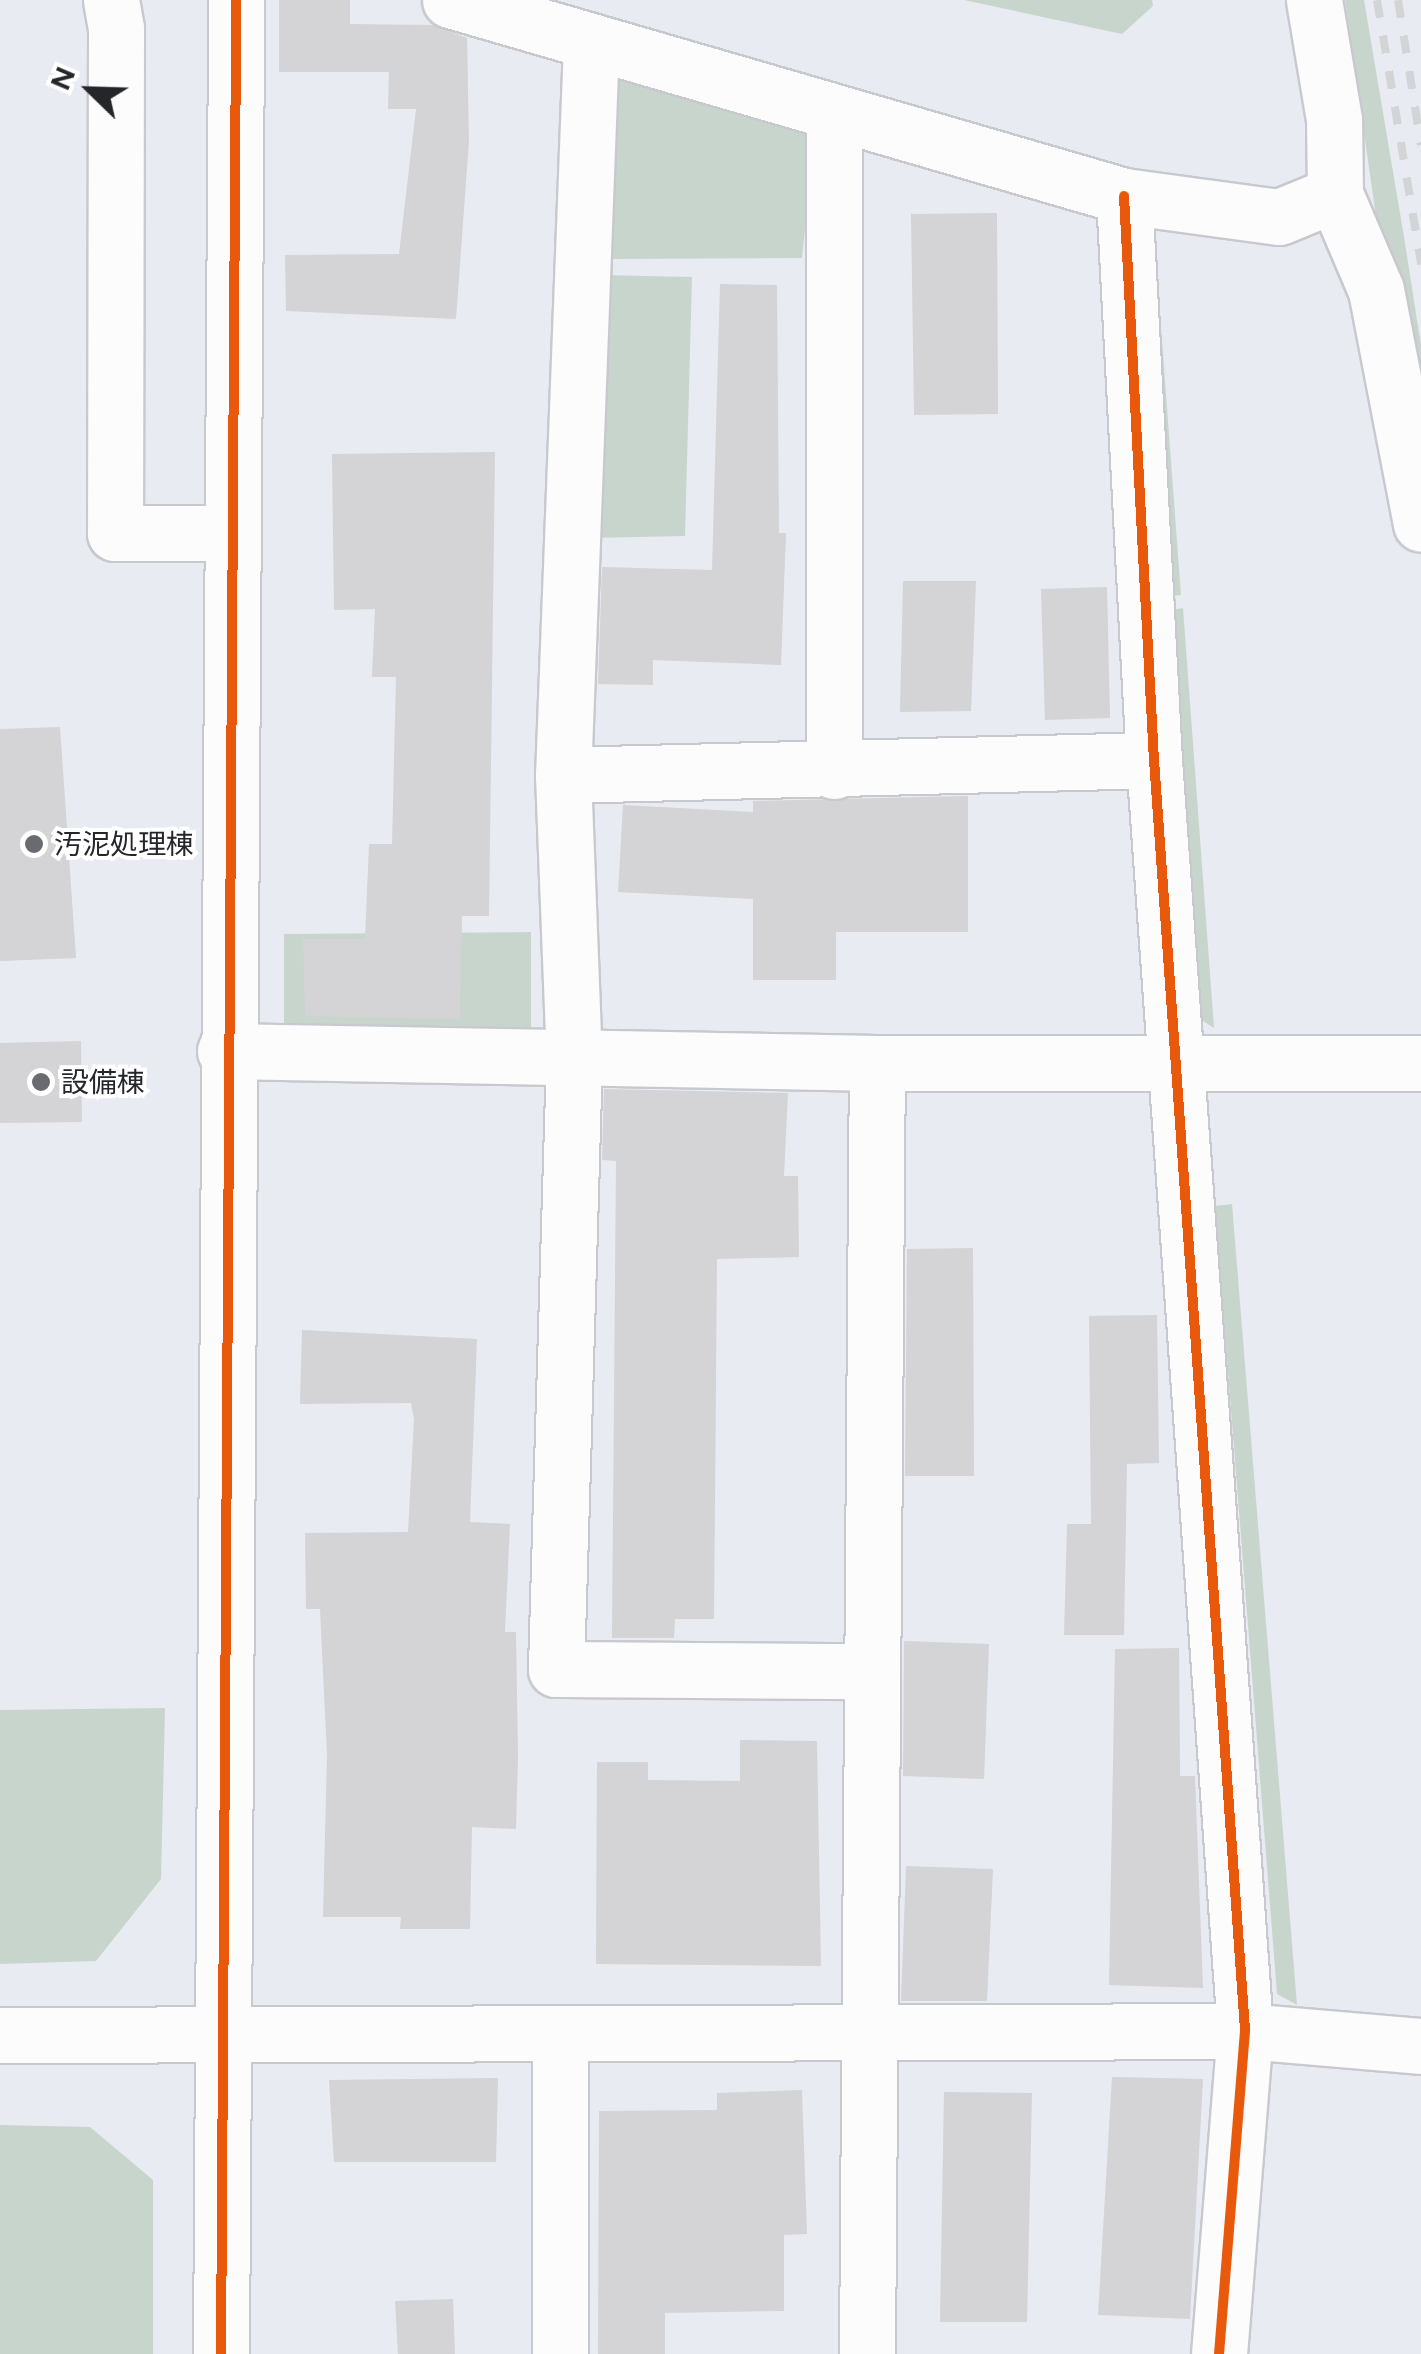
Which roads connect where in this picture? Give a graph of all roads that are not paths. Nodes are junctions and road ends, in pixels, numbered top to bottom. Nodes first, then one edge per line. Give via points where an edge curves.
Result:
1 (111, 0) edge
2 (236, 0) edge
3 (450, 0) edge
4 (1314, 0) edge
5 (591, 44) junction
6 (834, 114) junction
7 (1334, 194) junction
8 (1124, 196) junction
9 (1421, 524) edge
10 (229, 534) junction
11 (1154, 760) junction
12 (834, 771) junction
13 (563, 775) junction
14 (226, 1050) junction
15 (574, 1058) junction
16 (1176, 1062) junction
17 (876, 1063) junction
18 (1421, 1063) edge
19 (870, 1671) junction
20 (868, 2030) junction
21 (222, 2031) junction
22 (1245, 2031) junction
23 (560, 2032) junction
24 (0, 2036) edge
25 (1421, 2046) edge
26 (221, 2354) edge
27 (560, 2354) edge
28 (867, 2354) edge
29 (1219, 2354) edge

1 - 10 street via 115,533
2 - 10 street
3 - 5 street
4 - 7 street via 1334,120
5 - 6 street
5 - 13 street
6 - 8 street
6 - 12 street
7 - 8 street via 1280,217
7 - 9 street via 1376,290
8 - 11 street
10 - 14 street
11 - 12 street
11 - 16 street
12 - 13 street
13 - 15 street
14 - 15 street
14 - 21 street
15 - 17 street
15 - 19 street via 556,1669
16 - 17 street
16 - 18 street
16 - 22 street
17 - 19 street
19 - 20 street
20 - 22 street
20 - 23 street
20 - 28 street
21 - 23 street
21 - 24 street
21 - 26 street
22 - 25 street
22 - 29 street
23 - 27 street

